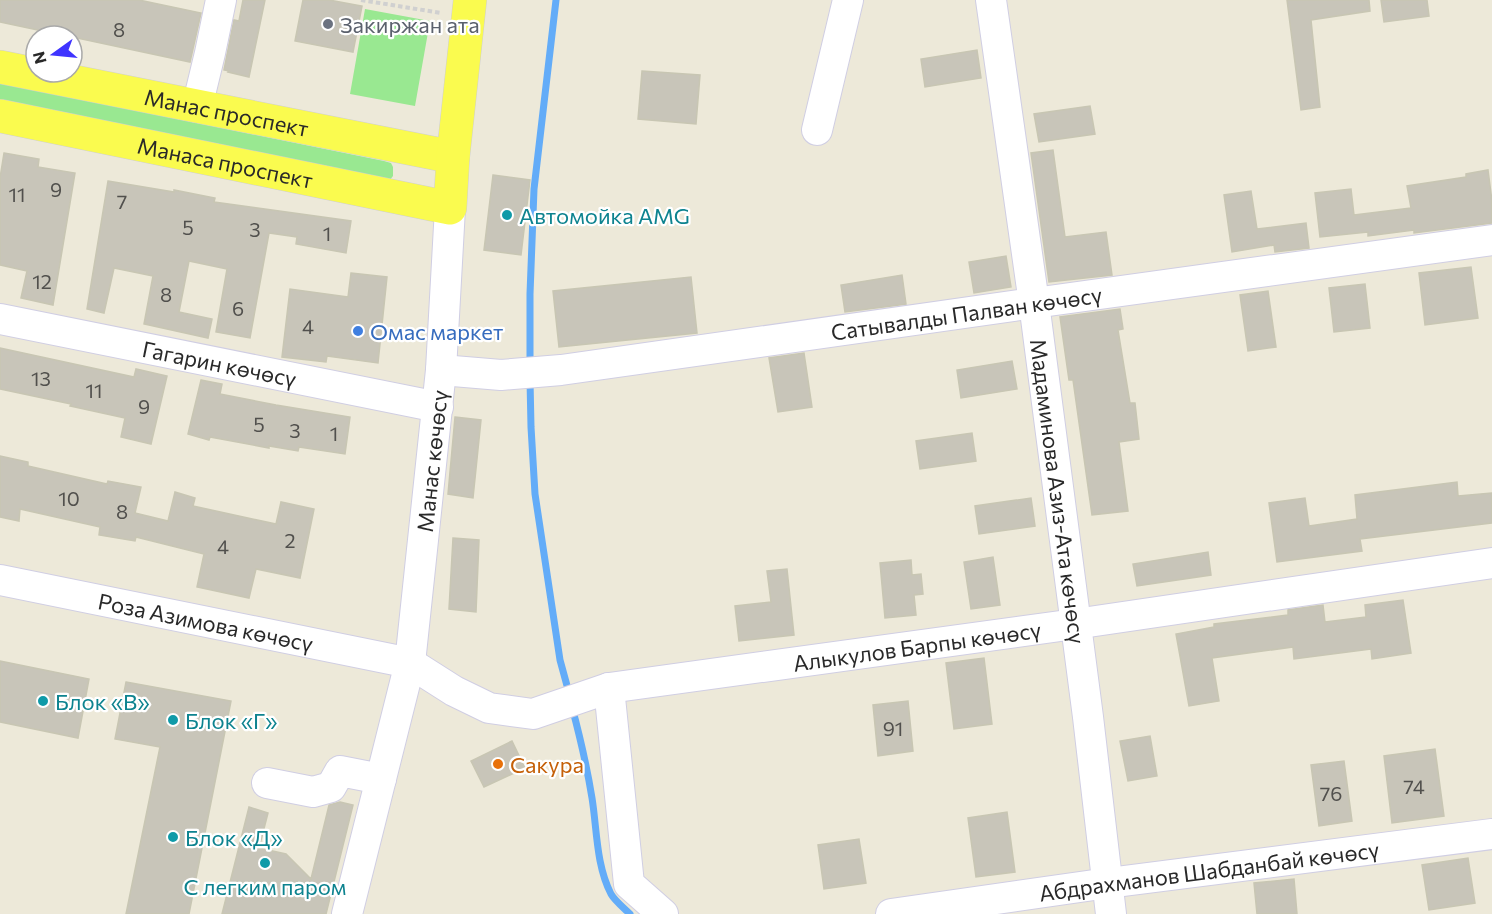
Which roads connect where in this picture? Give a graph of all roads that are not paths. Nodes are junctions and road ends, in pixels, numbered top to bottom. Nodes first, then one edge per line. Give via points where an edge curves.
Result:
1 (221, 0) edge
2 (848, 0) edge
3 (998, 1) edge
4 (469, 9) edge
5 (0, 67) edge
6 (197, 107) junction
7 (0, 116) edge
8 (817, 130) dead end
9 (453, 157) junction
10 (450, 208) junction
11 (1492, 240) edge
12 (1034, 303) junction
13 (0, 319) edge
14 (441, 370) junction
15 (438, 407) junction
16 (1492, 563) edge
17 (0, 580) edge
18 (1075, 624) junction
19 (410, 663) junction
20 (601, 691) junction
21 (381, 778) junction
22 (267, 783) dead end
23 (1492, 834) edge
24 (1108, 883) junction
25 (347, 914) edge
26 (663, 914) edge
27 (891, 914) edge
28 (1111, 914) edge

1 - 6 street
2 - 8 street
3 - 12 street, Мадаминова Азиз-Ата көчөсү
4 - 9 main road, Манас көчөсү
5 - 6 main road, Манас проспект
6 - 9 main road, Манас проспект
7 - 10 main road, Манаса проспект
9 - 10 main road, Манас көчөсү
10 - 14 street, Манас көчөсү
11 - 12 street, Сатывалды Палван көчөсү
12 - 14 street, Сатывалды Палван көчөсү via 561,370 501,375
12 - 18 street, Мадаминова Азиз-Ата көчөсү
13 - 15 street, Гагарин көчөсү
14 - 15 street, Манас көчөсү
15 - 19 street, Манас көчөсү
16 - 18 street, Алыкулов Барпы көчөсү
17 - 19 street, Роза Азимова көчөсү
18 - 20 street, Алыкулов Барпы көчөсү
18 - 24 street, Мадаминова Азиз-Ата көчөсү
19 - 20 street, Алыкулов Барпы көчөсү via 489,708 533,714
19 - 21 street, Манас көчөсү
20 - 26 street via 629,884
21 - 22 street via 340,771 331,788 313,792
21 - 25 street, Манас көчөсү
23 - 24 street, Абдрахманов Шабданбай көчөсү
24 - 27 street, Абдрахманов Шабданбай көчөсү
24 - 28 street, Мадаминова Азиз-Ата көчөсү

